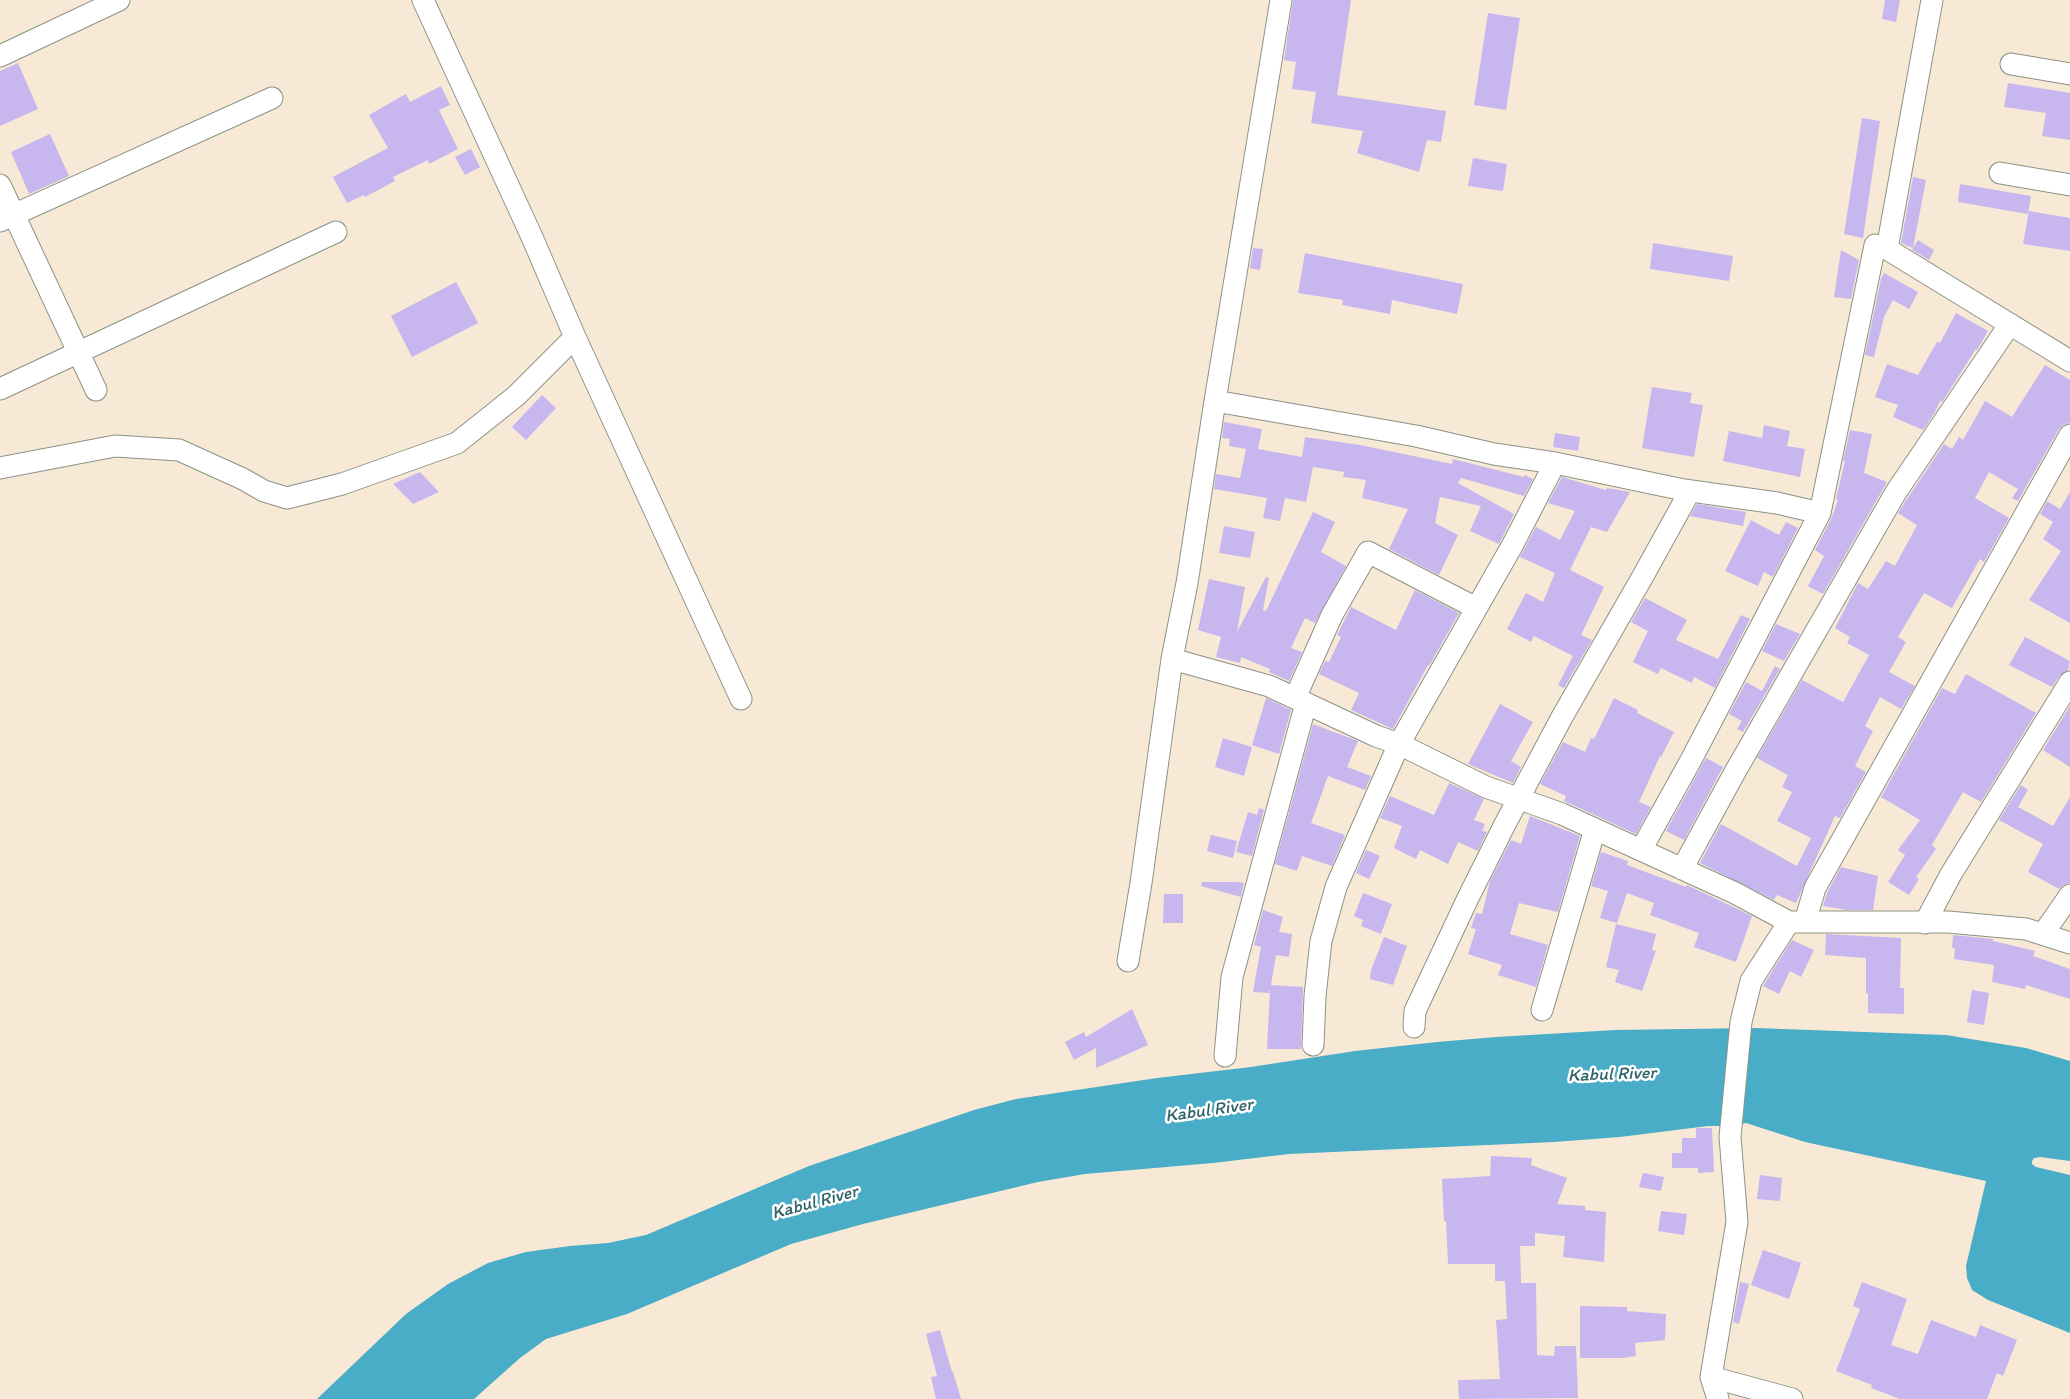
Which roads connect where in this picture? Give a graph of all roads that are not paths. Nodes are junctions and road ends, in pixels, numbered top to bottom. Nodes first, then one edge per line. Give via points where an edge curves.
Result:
1 (119, 0) edge
2 (423, 0) edge
3 (1281, 0) edge
4 (1932, 0) edge
5 (0, 56) edge
6 (2011, 64) dead end
7 (2070, 74) edge
8 (272, 98) dead end
9 (2000, 173) dead end
10 (0, 185) edge
11 (2070, 185) edge
12 (7, 218) edge
13 (336, 232) dead end
14 (1887, 249) junction
15 (2010, 324) junction
16 (575, 338) junction
17 (79, 352) junction
18 (2070, 361) edge
19 (0, 389) edge
20 (96, 390) dead end
21 (1215, 401) junction
22 (2070, 435) edge
23 (1555, 463) junction
24 (0, 468) edge
25 (1690, 491) junction
26 (1820, 513) junction
27 (1476, 608) junction
28 (1172, 658) junction
29 (2070, 682) edge
30 (741, 699) dead end
31 (1301, 700) junction
32 (1399, 744) junction
33 (1519, 798) junction
34 (1595, 829) junction
35 (1641, 850) junction
36 (1682, 869) junction
37 (2070, 895) edge
38 (1797, 922) junction
39 (1926, 923) junction
40 (2042, 934) junction
41 (2070, 943) edge
42 (1128, 961) dead end
43 (1542, 1010) dead end
44 (1414, 1028) dead end
45 (1313, 1045) dead end
46 (1225, 1056) dead end
47 (1712, 1377) junction
48 (1718, 1399) edge
49 (1792, 1399) edge

1 - 5 street
2 - 16 street
3 - 21 street
4 - 14 street
6 - 7 street
8 - 12 street
9 - 11 street
10 - 12 street
12 - 17 street
13 - 17 street
14 - 15 street
14 - 26 street via 1875,245
15 - 18 street
15 - 36 street via 1896,492
16 - 24 street via 516,396 457,442 342,484 287,498 264,491 179,450 115,446
16 - 30 street
17 - 19 street
17 - 20 street
21 - 23 street
21 - 28 street via 1187,584
22 - 38 street
23 - 25 street
23 - 27 street
25 - 26 street
25 - 33 street
26 - 35 street
27 - 31 street via 1368,552 1332,615
27 - 32 street
28 - 31 street via 1269,686
28 - 42 street
29 - 39 street via 1951,874
31 - 32 street
31 - 46 street via 1232,977
32 - 33 street via 1486,788
32 - 45 street via 1336,888 1322,940
33 - 34 street
33 - 44 street via 1415,1011
34 - 35 street
34 - 43 street
35 - 36 street
36 - 38 street
37 - 40 street
38 - 39 street
38 - 47 street via 1751,981 1741,1022 1730,1137 1737,1222
39 - 40 street via 2026,929
40 - 41 street
47 - 48 street
47 - 49 street

